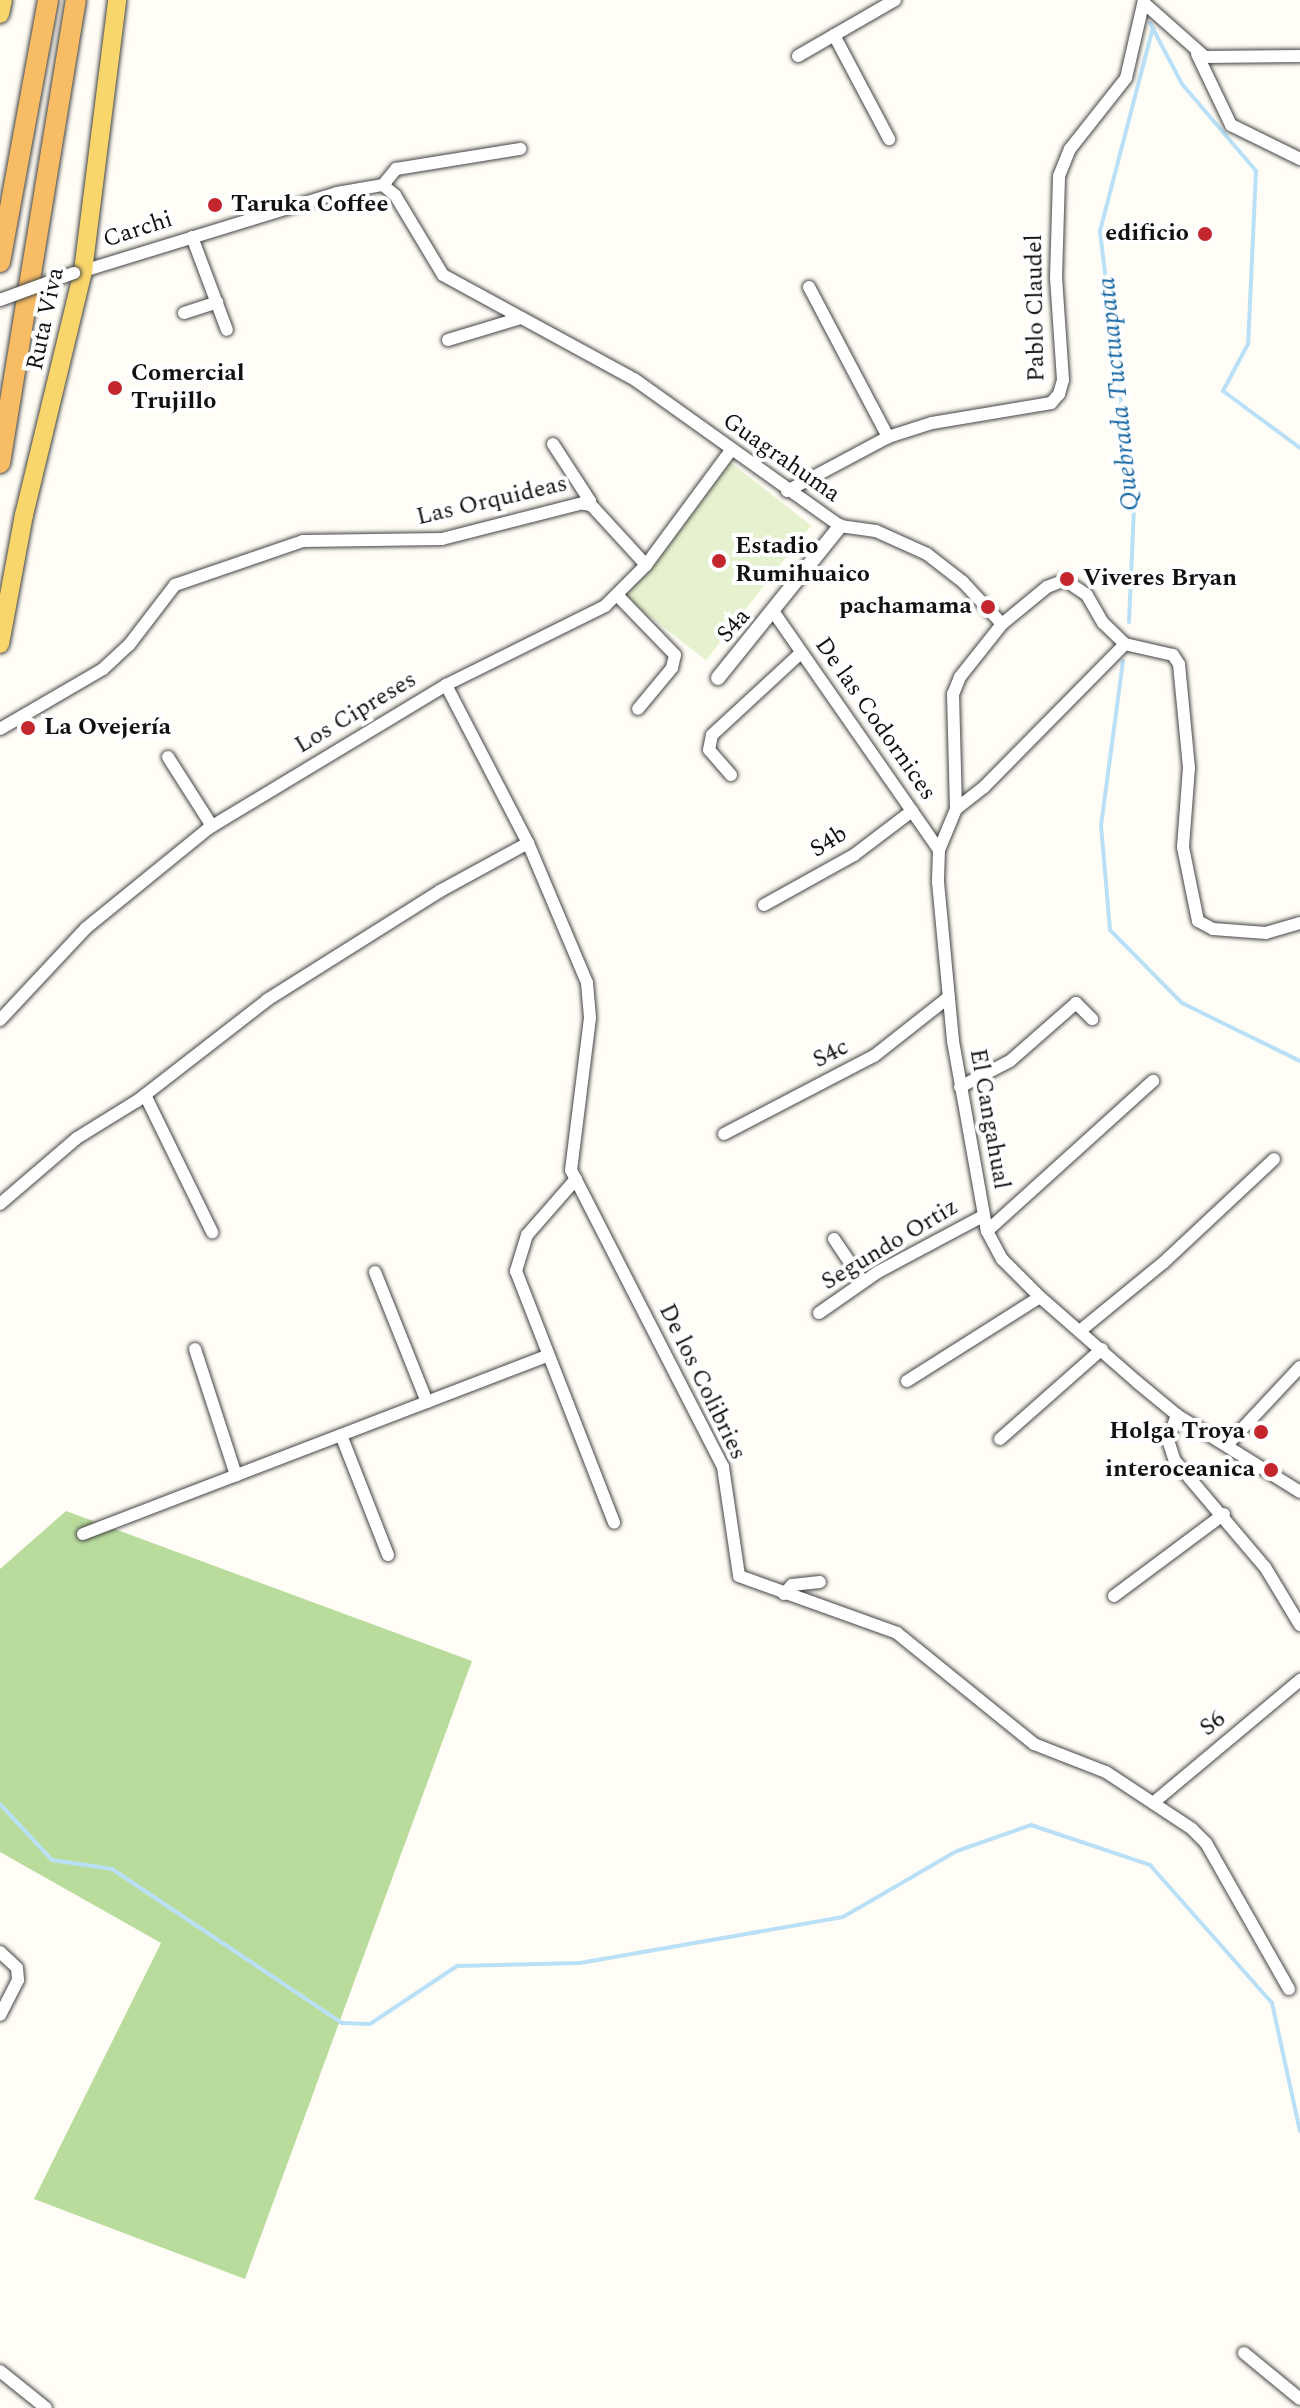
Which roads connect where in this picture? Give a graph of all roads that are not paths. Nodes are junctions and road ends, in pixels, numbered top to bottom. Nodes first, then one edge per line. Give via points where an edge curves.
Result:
1 (3, 0) edge
2 (48, 0) edge
3 (76, 0) edge
4 (117, 0) edge
5 (895, 0) edge
6 (1144, 2) edge
7 (0, 14) edge
8 (834, 35) junction
9 (1197, 54) junction
10 (798, 56) dead end
11 (1300, 56) edge
12 (889, 139) dead end
13 (520, 149) dead end
14 (1300, 159) edge
15 (383, 185) junction
16 (192, 237) junction
17 (0, 262) edge
18 (78, 272) junction
19 (809, 287) dead end
20 (0, 300) edge
21 (217, 302) junction
22 (184, 313) dead end
23 (521, 318) junction
24 (227, 330) dead end
25 (448, 340) dead end
26 (888, 437) junction
27 (553, 444) dead end
28 (731, 450) junction
29 (0, 463) edge
30 (787, 491) junction
31 (585, 504) junction
32 (840, 526) junction
33 (646, 565) junction
34 (617, 595) junction
35 (775, 614) junction
36 (1002, 624) junction
37 (0, 644) edge
38 (1125, 644) junction
39 (801, 653) junction
40 (718, 678) dead end
41 (446, 685) junction
42 (638, 709) dead end
43 (0, 729) edge
44 (168, 757) dead end
45 (731, 775) dead end
46 (956, 809) junction
47 (912, 811) junction
48 (212, 826) junction
49 (528, 843) junction
50 (939, 850) junction
51 (764, 905) dead end
52 (1300, 923) edge
53 (949, 997) junction
54 (1092, 1019) dead end
55 (0, 1020) edge
56 (1153, 1081) dead end
57 (960, 1087) junction
58 (145, 1095) junction
59 (724, 1134) dead end
60 (1274, 1159) dead end
61 (576, 1179) junction
62 (0, 1204) edge
63 (983, 1216) junction
64 (987, 1231) junction
65 (212, 1232) dead end
66 (834, 1239) dead end
67 (375, 1272) dead end
68 (863, 1282) junction
69 (1040, 1297) junction
70 (819, 1313) dead end
71 (1081, 1330) junction
72 (195, 1349) dead end
73 (1102, 1349) junction
74 (547, 1356) junction
75 (1300, 1367) edge
76 (907, 1381) dead end
77 (427, 1402) junction
78 (1177, 1415) junction
79 (341, 1435) junction
80 (1000, 1439) dead end
81 (1227, 1445) junction
82 (236, 1475) junction
83 (1300, 1492) edge
84 (1224, 1514) junction
85 (614, 1523) dead end
86 (83, 1534) dead end
87 (388, 1555) dead end
88 (820, 1582) dead end
89 (784, 1594) junction
90 (1114, 1596) dead end
91 (1300, 1625) edge
92 (1300, 1680) edge
93 (1153, 1803) junction
94 (0, 1952) edge
95 (1289, 1989) dead end
96 (0, 2015) edge
97 (1244, 2353) dead end
98 (0, 2371) edge
99 (1300, 2399) edge
100 (46, 2408) edge

1 - 7 main road
2 - 17 highway
3 - 29 highway, Ruta Viva
4 - 18 main road, Ruta Viva
5 - 8 street
6 - 9 street
6 - 26 street, Pablo Claudel via 1126,78 1070,149 1059,176 1059,394 1051,403 932,423
8 - 10 street
8 - 12 street
9 - 11 street
9 - 14 street via 1231,125
13 - 15 street via 396,169
15 - 16 street, Carchi via 337,193
15 - 23 street, Guagrahuma via 395,195 443,275
16 - 18 street, Carchi
16 - 21 street
18 - 20 street, Carchi, bridge
18 - 37 main road, Ruta Viva
19 - 26 street
21 - 22 street
21 - 24 street
23 - 25 street
23 - 28 street, Guagrahuma via 634,379
26 - 30 street, Pablo Claudel
27 - 31 street via 590,501
28 - 30 street, Guagrahuma
28 - 33 street, Los Cipreses
30 - 32 street, Guagrahuma
31 - 33 street, Las Orquideas
31 - 43 street, Las Orquideas via 442,539 303,541 175,585 129,645 103,669
32 - 35 street, S4a
32 - 36 street, Guagrahuma via 876,531 927,554 963,582
33 - 34 street, Los Cipreses
34 - 41 street, Los Cipreses
34 - 42 street via 675,655 672,668
35 - 39 street, De las Codornices
35 - 40 street, S4a
36 - 38 street via 1047,587 1065,580 1087,595 1103,623
36 - 46 street, El Cangahual via 960,677 953,694
38 - 46 street
38 - 52 street via 1162,651 1179,664 1189,768 1183,847 1198,921 1213,929 1266,933
39 - 45 street via 712,735 709,750
39 - 47 street, De las Codornices
41 - 48 street, Los Cipreses
41 - 49 street, De los Colibries
44 - 48 street
46 - 50 street, El Cangahual
47 - 50 street, De las Codornices
47 - 51 street, S4b via 854,855
48 - 55 street, Los Cipreses via 86,928
49 - 58 street via 440,891 267,1000
49 - 61 street, De los Colibries via 587,983 590,1018 571,1170
50 - 53 street, El Cangahual
53 - 57 street, El Cangahual
53 - 59 street, S4c via 874,1056
54 - 57 street via 1076,1003 1010,1061
56 - 64 street, Segundo Ortiz
57 - 63 street, El Cangahual
58 - 62 street via 77,1138
58 - 65 street
60 - 71 street via 1163,1263
61 - 74 street via 527,1235 516,1271
61 - 89 street, De los Colibries via 723,1467 739,1576
63 - 64 street, El Cangahual
63 - 68 street, Segundo Ortiz
64 - 69 street, El Cangahual via 1002,1259
66 - 68 street
67 - 77 street
68 - 70 street, Segundo Ortiz
69 - 71 street, El Cangahual
69 - 76 street
71 - 73 street, El Cangahual
72 - 82 street
73 - 78 street, El Cangahual
73 - 80 street
74 - 77 street
74 - 85 street
75 - 81 street
77 - 79 street
78 - 81 street, El Cangahual
78 - 84 street via 1168,1440 1175,1461
79 - 82 street
79 - 87 street
81 - 83 street, El Cangahual
82 - 86 street
84 - 90 street
84 - 91 street
88 - 89 street via 792,1585
89 - 93 street, De los Colibries via 897,1633 1034,1744 1106,1772
92 - 93 street, S6
93 - 95 street, De los Colibries via 1206,1843
94 - 96 street via 17,1968 18,1980
97 - 99 street
98 - 100 street

